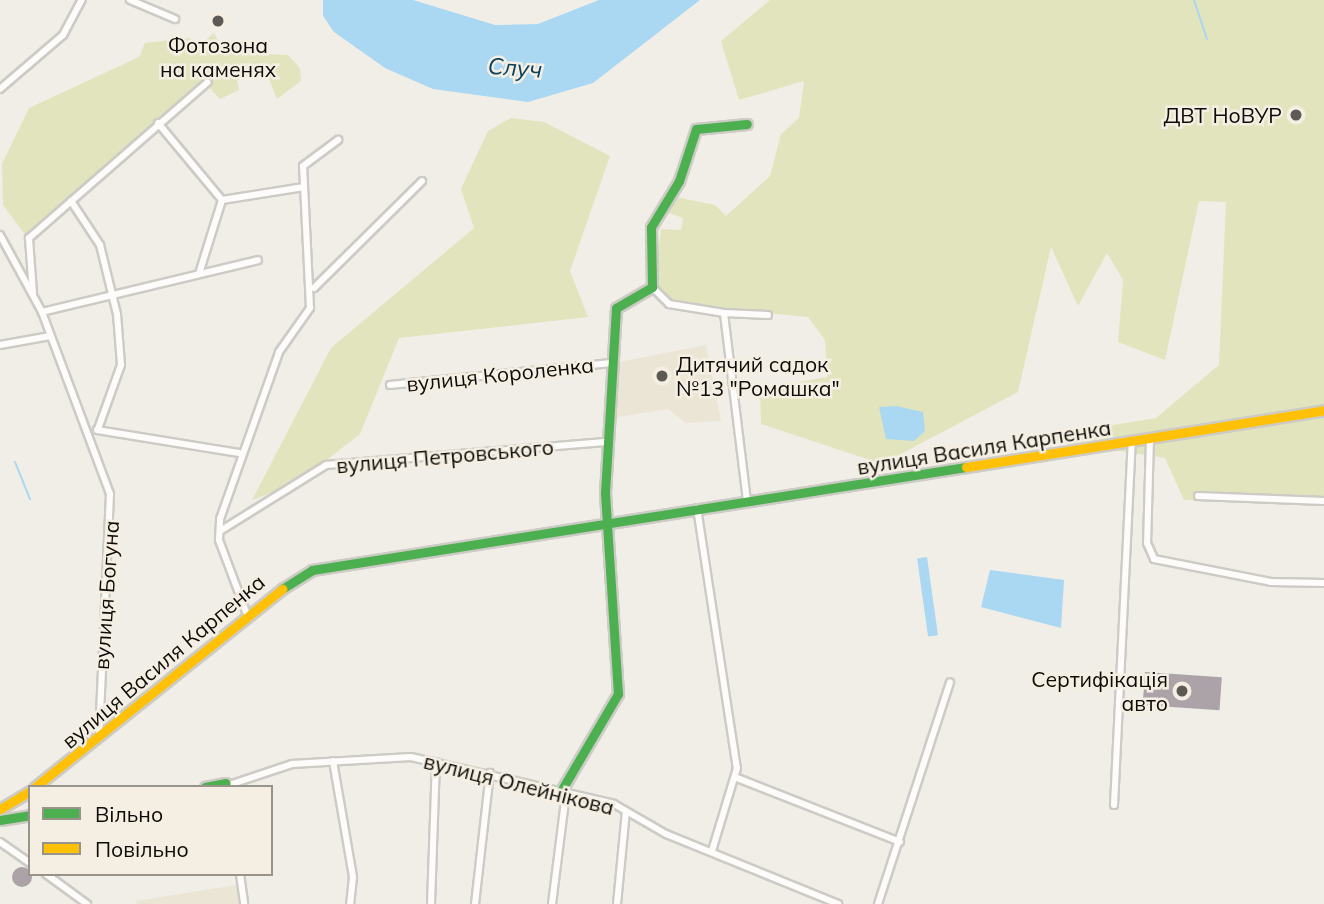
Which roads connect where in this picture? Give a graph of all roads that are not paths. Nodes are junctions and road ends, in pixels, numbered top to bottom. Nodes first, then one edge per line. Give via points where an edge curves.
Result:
1 (82, 0) edge
2 (130, 0) edge
3 (175, 19) dead end
4 (208, 82) dead end
5 (0, 89) edge
6 (158, 123) junction
7 (747, 124) dead end
8 (338, 139) dead end
9 (422, 181) dead end
10 (304, 187) junction
11 (222, 200) junction
12 (71, 201) junction
13 (0, 235) edge
14 (258, 260) dead end
15 (199, 274) junction
16 (652, 287) junction
17 (314, 288) junction
18 (114, 293) junction
19 (34, 298) junction
20 (42, 312) junction
21 (724, 313) junction
22 (768, 315) dead end
23 (50, 336) junction
24 (0, 345) edge
25 (611, 363) junction
26 (390, 385) dead end
27 (1324, 410) edge
28 (98, 429) junction
29 (90, 436) junction
30 (1150, 439) junction
31 (605, 442) junction
32 (1132, 442) junction
33 (239, 453) junction
34 (1198, 496) dead end
35 (747, 501) junction
36 (1324, 501) edge
37 (696, 506) junction
38 (606, 522) junction
39 (220, 531) junction
40 (1324, 583) edge
41 (246, 612) junction
42 (950, 682) dead end
43 (99, 738) junction
44 (333, 761) junction
45 (436, 762) junction
46 (490, 774) junction
47 (737, 778) junction
48 (38, 785) edge
49 (226, 785) edge
50 (28, 791) edge
51 (564, 792) junction
52 (1114, 805) dead end
53 (0, 809) edge
54 (626, 811) junction
55 (28, 815) edge
56 (0, 820) edge
57 (0, 842) edge
58 (900, 842) junction
59 (712, 851) junction
60 (28, 862) edge
61 (49, 876) edge
62 (240, 876) edge
63 (87, 904) edge
64 (244, 904) edge
65 (350, 904) edge
66 (431, 904) edge
67 (475, 904) edge
68 (552, 904) edge
69 (617, 904) edge
70 (838, 904) edge
71 (878, 904) edge

1 - 5 street via 63,35
2 - 3 street
4 - 6 street
6 - 11 street
6 - 12 street
7 - 16 street via 696,129 691,137 679,181 651,227
8 - 10 street via 303,166
9 - 17 street
10 - 11 street
10 - 17 street
11 - 15 street
12 - 18 street via 91,225
12 - 19 street via 29,238
13 - 19 street, вулиця Богуна
14 - 15 street
15 - 18 street
16 - 21 street via 669,304
16 - 25 street via 616,308
17 - 33 street via 310,308 279,352
18 - 20 street
18 - 28 street via 121,365
19 - 20 street, вулиця Богуна
20 - 23 street, вулиця Богуна
21 - 22 street
21 - 35 street
23 - 24 street
23 - 29 street, вулиця Богуна
25 - 26 street, вулиця Короленка
25 - 31 street
27 - 30 street
28 - 29 street
28 - 33 street
29 - 43 street, вулиця Богуна via 113,517
30 - 32 street
30 - 40 street via 1147,548 1154,559 1271,582
31 - 38 street
31 - 39 street, вулиця Петровського via 326,466
32 - 35 street, вулиця Василя Карпенка
32 - 52 street, вулиця Василя Карпенка
33 - 39 street
34 - 36 street
35 - 37 street, вулиця Василя Карпенка
37 - 38 street, вулиця Василя Карпенка
37 - 47 street
38 - 41 street, вулиця Василя Карпенка via 329,565 284,584
38 - 51 street via 618,694
39 - 41 street
41 - 43 street, вулиця Василя Карпенка
42 - 58 street
43 - 48 street, вулиця Василя Карпенка
44 - 45 street, вулиця Олейнікова via 411,757
44 - 49 street, вулиця Олейнікова via 282,765
44 - 65 street via 353,877
45 - 46 street, вулиця Олейнікова
45 - 66 street
46 - 51 street, вулиця Олейнікова
46 - 67 street
47 - 58 street
47 - 59 street
50 - 53 street
51 - 54 street, вулиця Олейнікова
51 - 68 street
54 - 59 street, вулиця Олейнікова
54 - 69 street
55 - 56 street
57 - 60 street
58 - 71 street
59 - 70 street, вулиця Олейнікова
61 - 63 street
62 - 64 street

